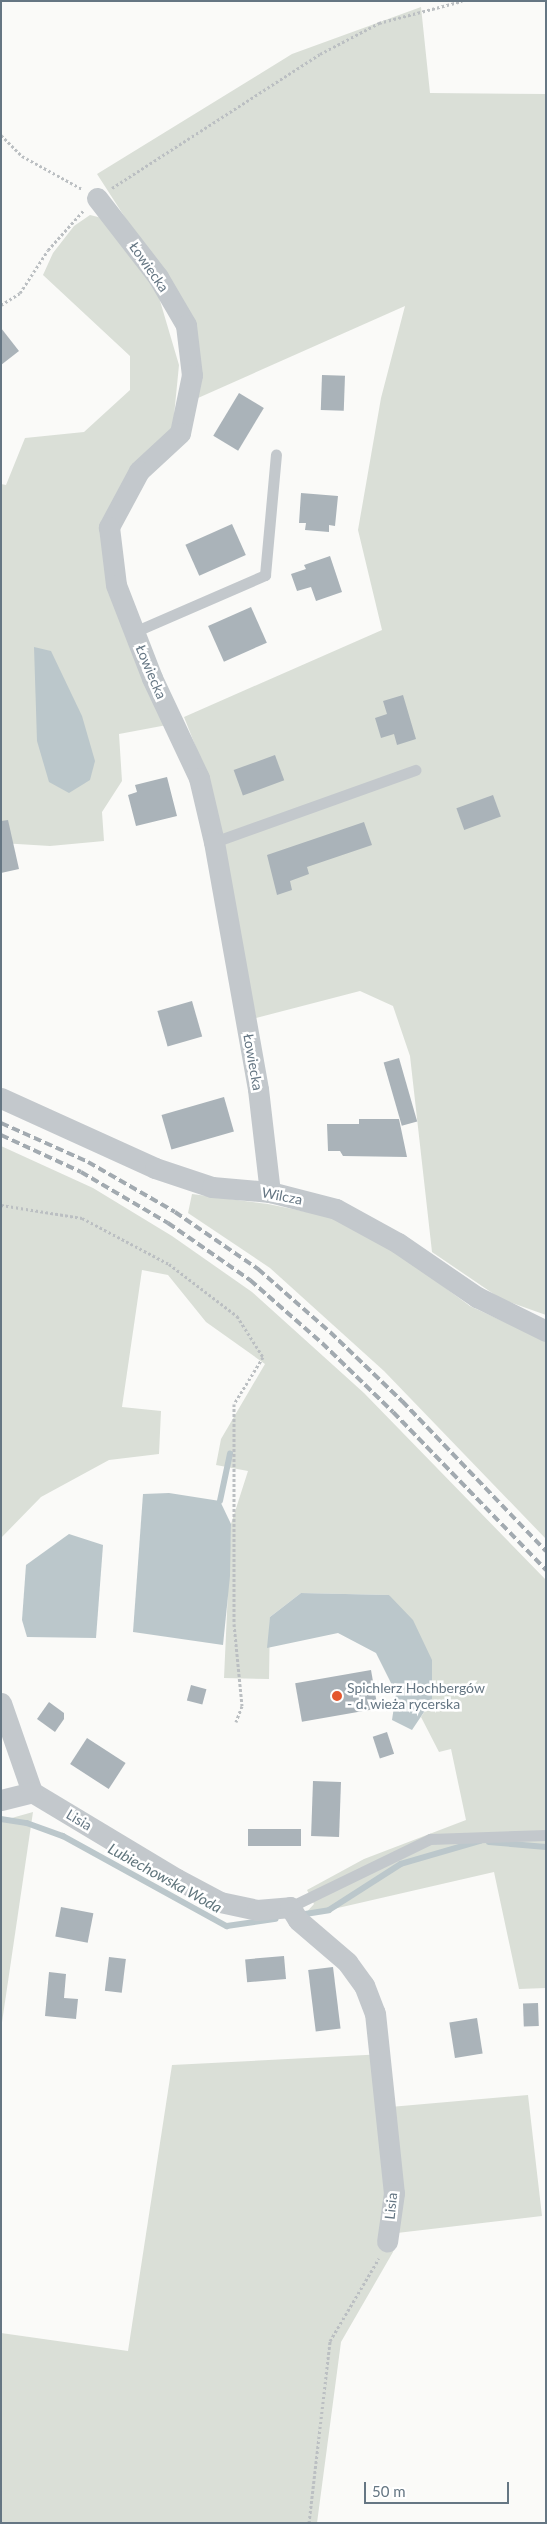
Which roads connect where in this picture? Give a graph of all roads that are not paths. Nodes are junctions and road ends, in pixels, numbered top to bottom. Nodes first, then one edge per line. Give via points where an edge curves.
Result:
1 (97, 198) road end
2 (276, 455) dead end
3 (134, 632) junction
4 (415, 770) dead end
5 (214, 842) junction
6 (1, 1098) edge
7 (270, 1192) junction
8 (546, 1331) edge
9 (1, 1703) edge
10 (32, 1792) junction
11 (1, 1800) edge
12 (546, 1835) edge
13 (290, 1907) junction
14 (387, 2242) road end

1 - 3 street, Łowiecka via 158,277 186,325 192,375 180,433 139,471 109,527 116,586
2 - 3 lane via 265,575
3 - 5 street, Łowiecka via 199,778
4 - 5 lane
5 - 7 street, Łowiecka via 258,1089
6 - 7 street, Wilcza via 155,1168 212,1187
7 - 8 street, Wilcza via 336,1210 366,1224 478,1297
9 - 10 street
10 - 11 street
10 - 13 street, Lisia via 177,1880 220,1902 257,1910
12 - 13 lane, Lisia via 430,1839
13 - 14 street, Lisia via 298,1920 346,1962 370,1997 394,2192

